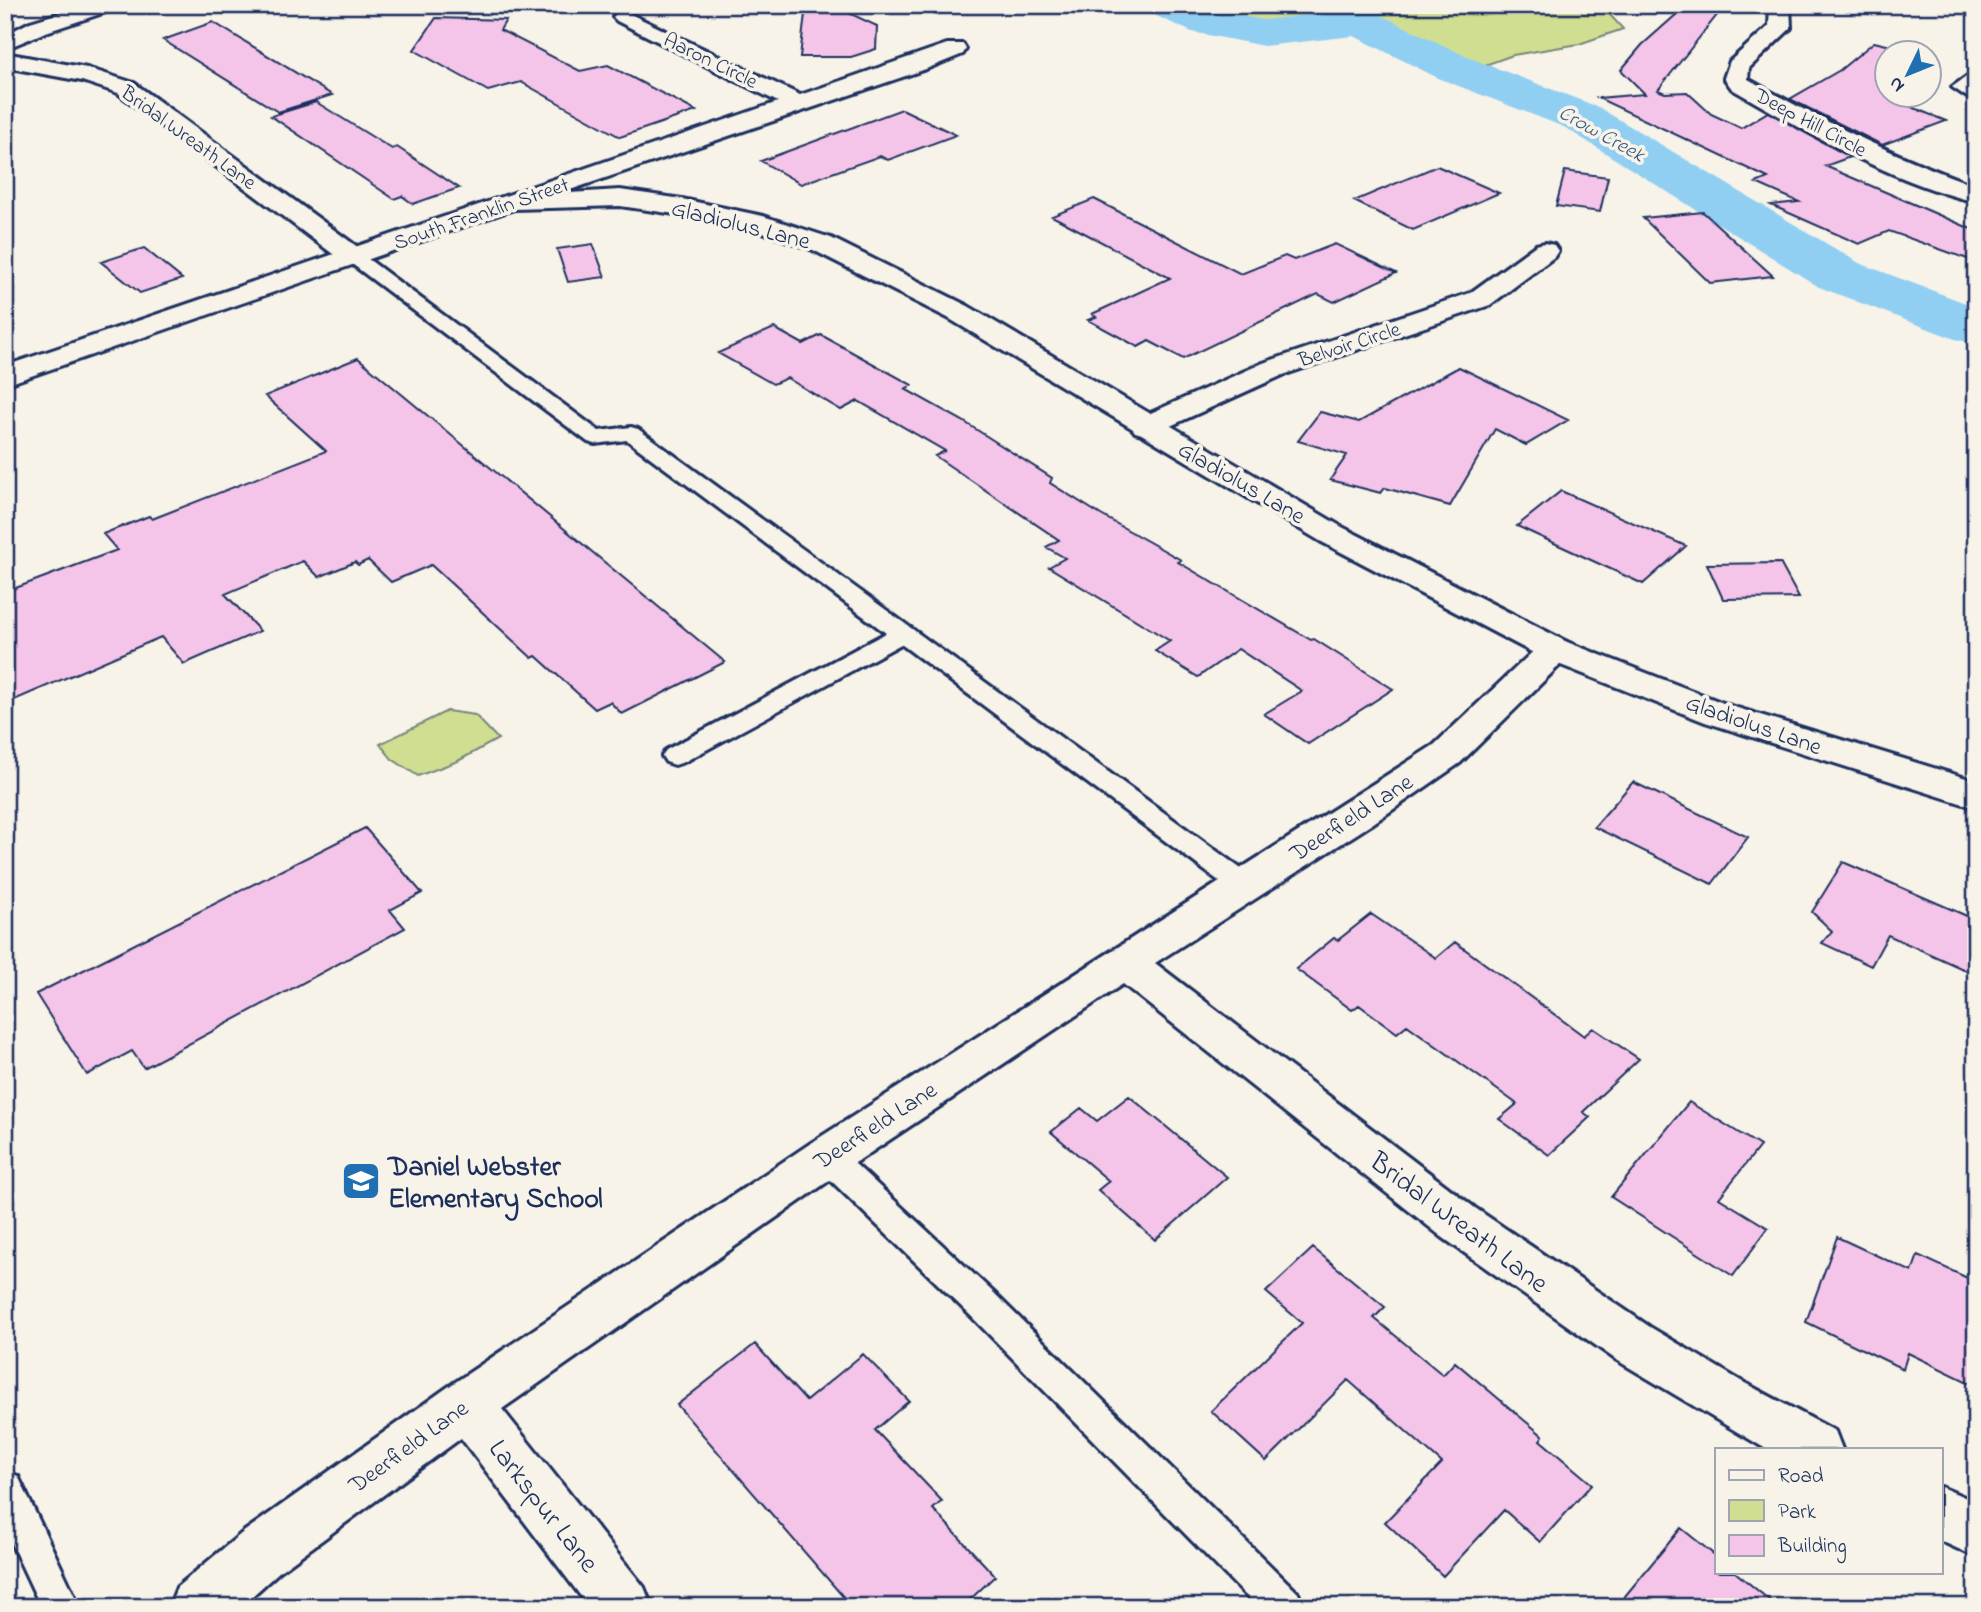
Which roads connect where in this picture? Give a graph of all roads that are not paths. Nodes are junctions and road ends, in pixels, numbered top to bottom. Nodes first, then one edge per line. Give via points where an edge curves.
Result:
1 (108, 5) edge
2 (1780, 5) edge
3 (624, 18) dead end
4 (5, 43) edge
5 (955, 49) dead end
6 (5, 60) edge
7 (1976, 75) edge
8 (1976, 98) edge
9 (798, 103) junction
10 (1976, 195) edge
11 (511, 202) junction
12 (1545, 251) dead end
13 (354, 257) junction
14 (5, 376) edge
15 (1146, 426) junction
16 (901, 634) junction
17 (1555, 650) junction
18 (675, 756) dead end
19 (1976, 795) edge
20 (1245, 886) junction
21 (1124, 962) junction
22 (827, 1157) junction
23 (466, 1404) junction
24 (1814, 1448) edge
25 (5, 1489) edge
26 (1942, 1513) edge
27 (1976, 1530) edge
28 (61, 1607) edge
29 (197, 1607) edge
30 (624, 1607) edge
31 (1284, 1607) edge

1 - 4 street via 37,27
2 - 10 street, Deep Hill Circle via 1780,28 1738,66 1735,78 1740,84 1823,131
3 - 9 street, Aaron Circle
5 - 9 street, South Franklin Street
6 - 13 street, Bridal Wreath Lane via 87,75 126,88
7 - 8 lane via 1960,88
9 - 11 street, South Franklin Street
11 - 13 street, South Franklin Street
11 - 15 street, Gladiolus Lane via 620,198 763,224 822,244 958,312
12 - 15 street, Belvoir Circle via 1480,299 1273,369
13 - 14 street, South Franklin Street
13 - 16 lane via 594,438 631,433
15 - 17 street, Gladiolus Lane via 1331,534
16 - 18 lane
16 - 20 lane
17 - 19 street, Gladiolus Lane via 1718,714
17 - 20 street, Deerfield Lane via 1447,754
20 - 21 street, Deerfield Lane
21 - 22 street, Deerfield Lane
21 - 24 street, Bridal Wreath Lane via 1332,1126 1578,1310
22 - 23 street, Deerfield Lane
22 - 31 lane via 982,1304
23 - 29 street, Deerfield Lane via 261,1552
23 - 30 street, Larkspur Lane
25 - 28 lane
26 - 27 street

